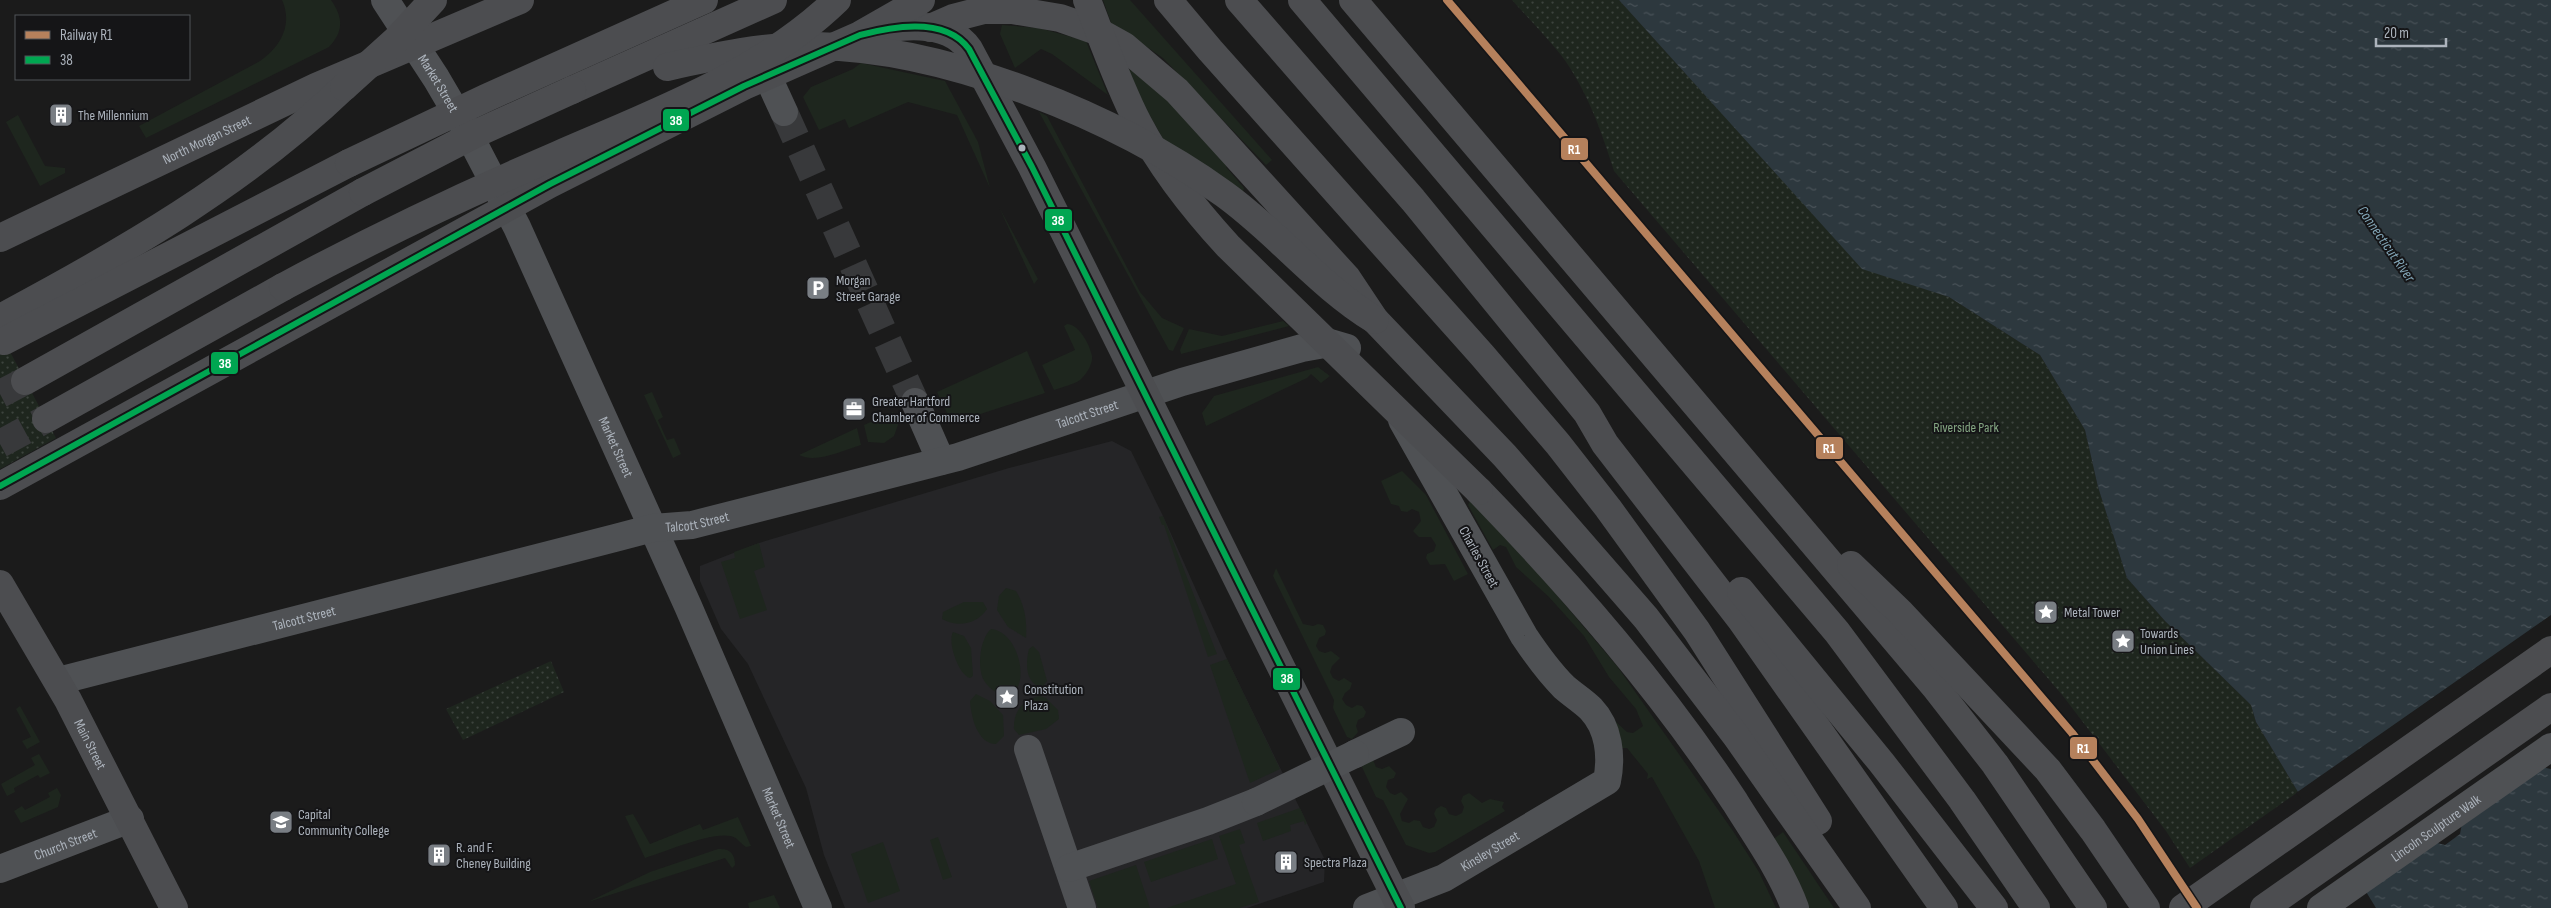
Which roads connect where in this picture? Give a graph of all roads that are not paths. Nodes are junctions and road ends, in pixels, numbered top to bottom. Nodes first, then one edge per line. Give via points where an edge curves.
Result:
1 (385, 0) edge
2 (410, 0) edge
3 (433, 0) edge
4 (520, 0) edge
5 (704, 0) edge
6 (773, 0) edge
7 (837, 0) edge
8 (921, 0) edge
9 (1087, 0) edge
10 (1168, 0) edge
11 (1239, 0) edge
12 (1302, 0) edge
13 (1354, 0) edge
14 (930, 28) junction
15 (860, 35) junction
16 (414, 44) junction
17 (767, 75) junction
18 (344, 87) junction
19 (572, 90) junction
20 (784, 112) tunnel mouth
21 (507, 207) junction
22 (0, 238) edge
23 (1376, 320) junction
24 (2, 329) edge
25 (1330, 343) joint
26 (25, 381) tunnel mouth
27 (1145, 394) junction
28 (915, 402) tunnel mouth
29 (1587, 413) junction
30 (46, 419) tunnel mouth
31 (941, 461) junction
32 (0, 486) edge
33 (653, 528) junction
34 (1815, 545) junction
35 (0, 584) edge
36 (2551, 650) edge
37 (58, 681) junction
38 (2551, 707) edge
39 (1401, 732) dead end
40 (2551, 747) edge
41 (1028, 749) dead end
42 (1607, 781) joint
43 (130, 819) junction
44 (1069, 868) junction
45 (0, 869) edge
46 (1398, 903) edge
47 (174, 908) edge
48 (818, 908) edge
49 (1082, 908) edge
50 (1367, 908) edge
51 (1794, 908) edge
52 (1857, 908) edge
53 (1874, 908) edge
54 (1944, 908) edge
55 (1994, 908) edge
56 (2036, 908) edge
57 (2093, 908) edge
58 (2146, 908) edge
59 (2182, 908) edge
60 (2264, 908) edge
61 (2321, 908) edge

1 - 16 street, Market Street
2 - 18 main road, bridge
3 - 18 main road, bridge via 396,40
4 - 16 main road, North Morgan Street
5 - 24 main road, bridge via 478,102
6 - 19 main road
7 - 30 main road, bridge via 786,41 730,77 424,214 283,287
8 - 15 main road
9 - 51 main road, bridge via 1138,123 1162,164 1196,210 1228,246 1479,491 1543,558 1642,673 1743,816 1769,857
10 - 53 main road via 1558,444 1697,631
11 - 29 main road via 1413,200
12 - 56 main road via 1837,632 1957,793
13 - 34 main road
14 - 15 main road via 894,28
14 - 23 main road via 972,12 999,9 1060,18 1097,31 1129,50 1160,75 1238,157 1347,278
14 - 27 main road via 956,37 969,50 1032,166
15 - 17 main road
16 - 21 street, Market Street via 467,131
16 - 22 main road, North Morgan Street via 316,87
17 - 20 street
17 - 21 main road
18 - 24 main road via 306,122 242,172 92,266
19 - 23 main road, bridge via 708,58 776,47 853,48 930,62 1055,102 1159,152 1244,209 1341,297
19 - 26 main road, bridge via 475,134 363,192
21 - 32 main road
21 - 33 street, Market Street
23 - 52 main road via 1553,509 1668,645 1799,823
25 - 27 street, Talcott Street via 1302,348
25 - 42 street, Charles Street via 1350,349 1382,387 1524,636 1547,668 1600,721 1609,750
27 - 31 street, Talcott Street
27 - 46 main road
28 - 31 street
29 - 54 main road via 1605,444 1742,620
29 - 55 main road via 1615,436 1887,770
31 - 33 street, Talcott Street via 692,525
33 - 37 street, Talcott Street
33 - 48 street, Market Street
34 - 57 main road via 1964,723
34 - 58 main road via 1841,559 1872,583 2028,749 2088,822
35 - 37 main road, Main Street
36 - 59 main road
37 - 43 main road, Main Street
38 - 60 main road
39 - 44 street, bridge via 1256,802
40 - 61 street, Lincoln Sculpture Walk
41 - 44 street
42 - 46 street, Kinsley Street
43 - 45 street, Church Street
43 - 47 main road, Main Street
44 - 49 street
46 - 50 street, Kinsley Street

